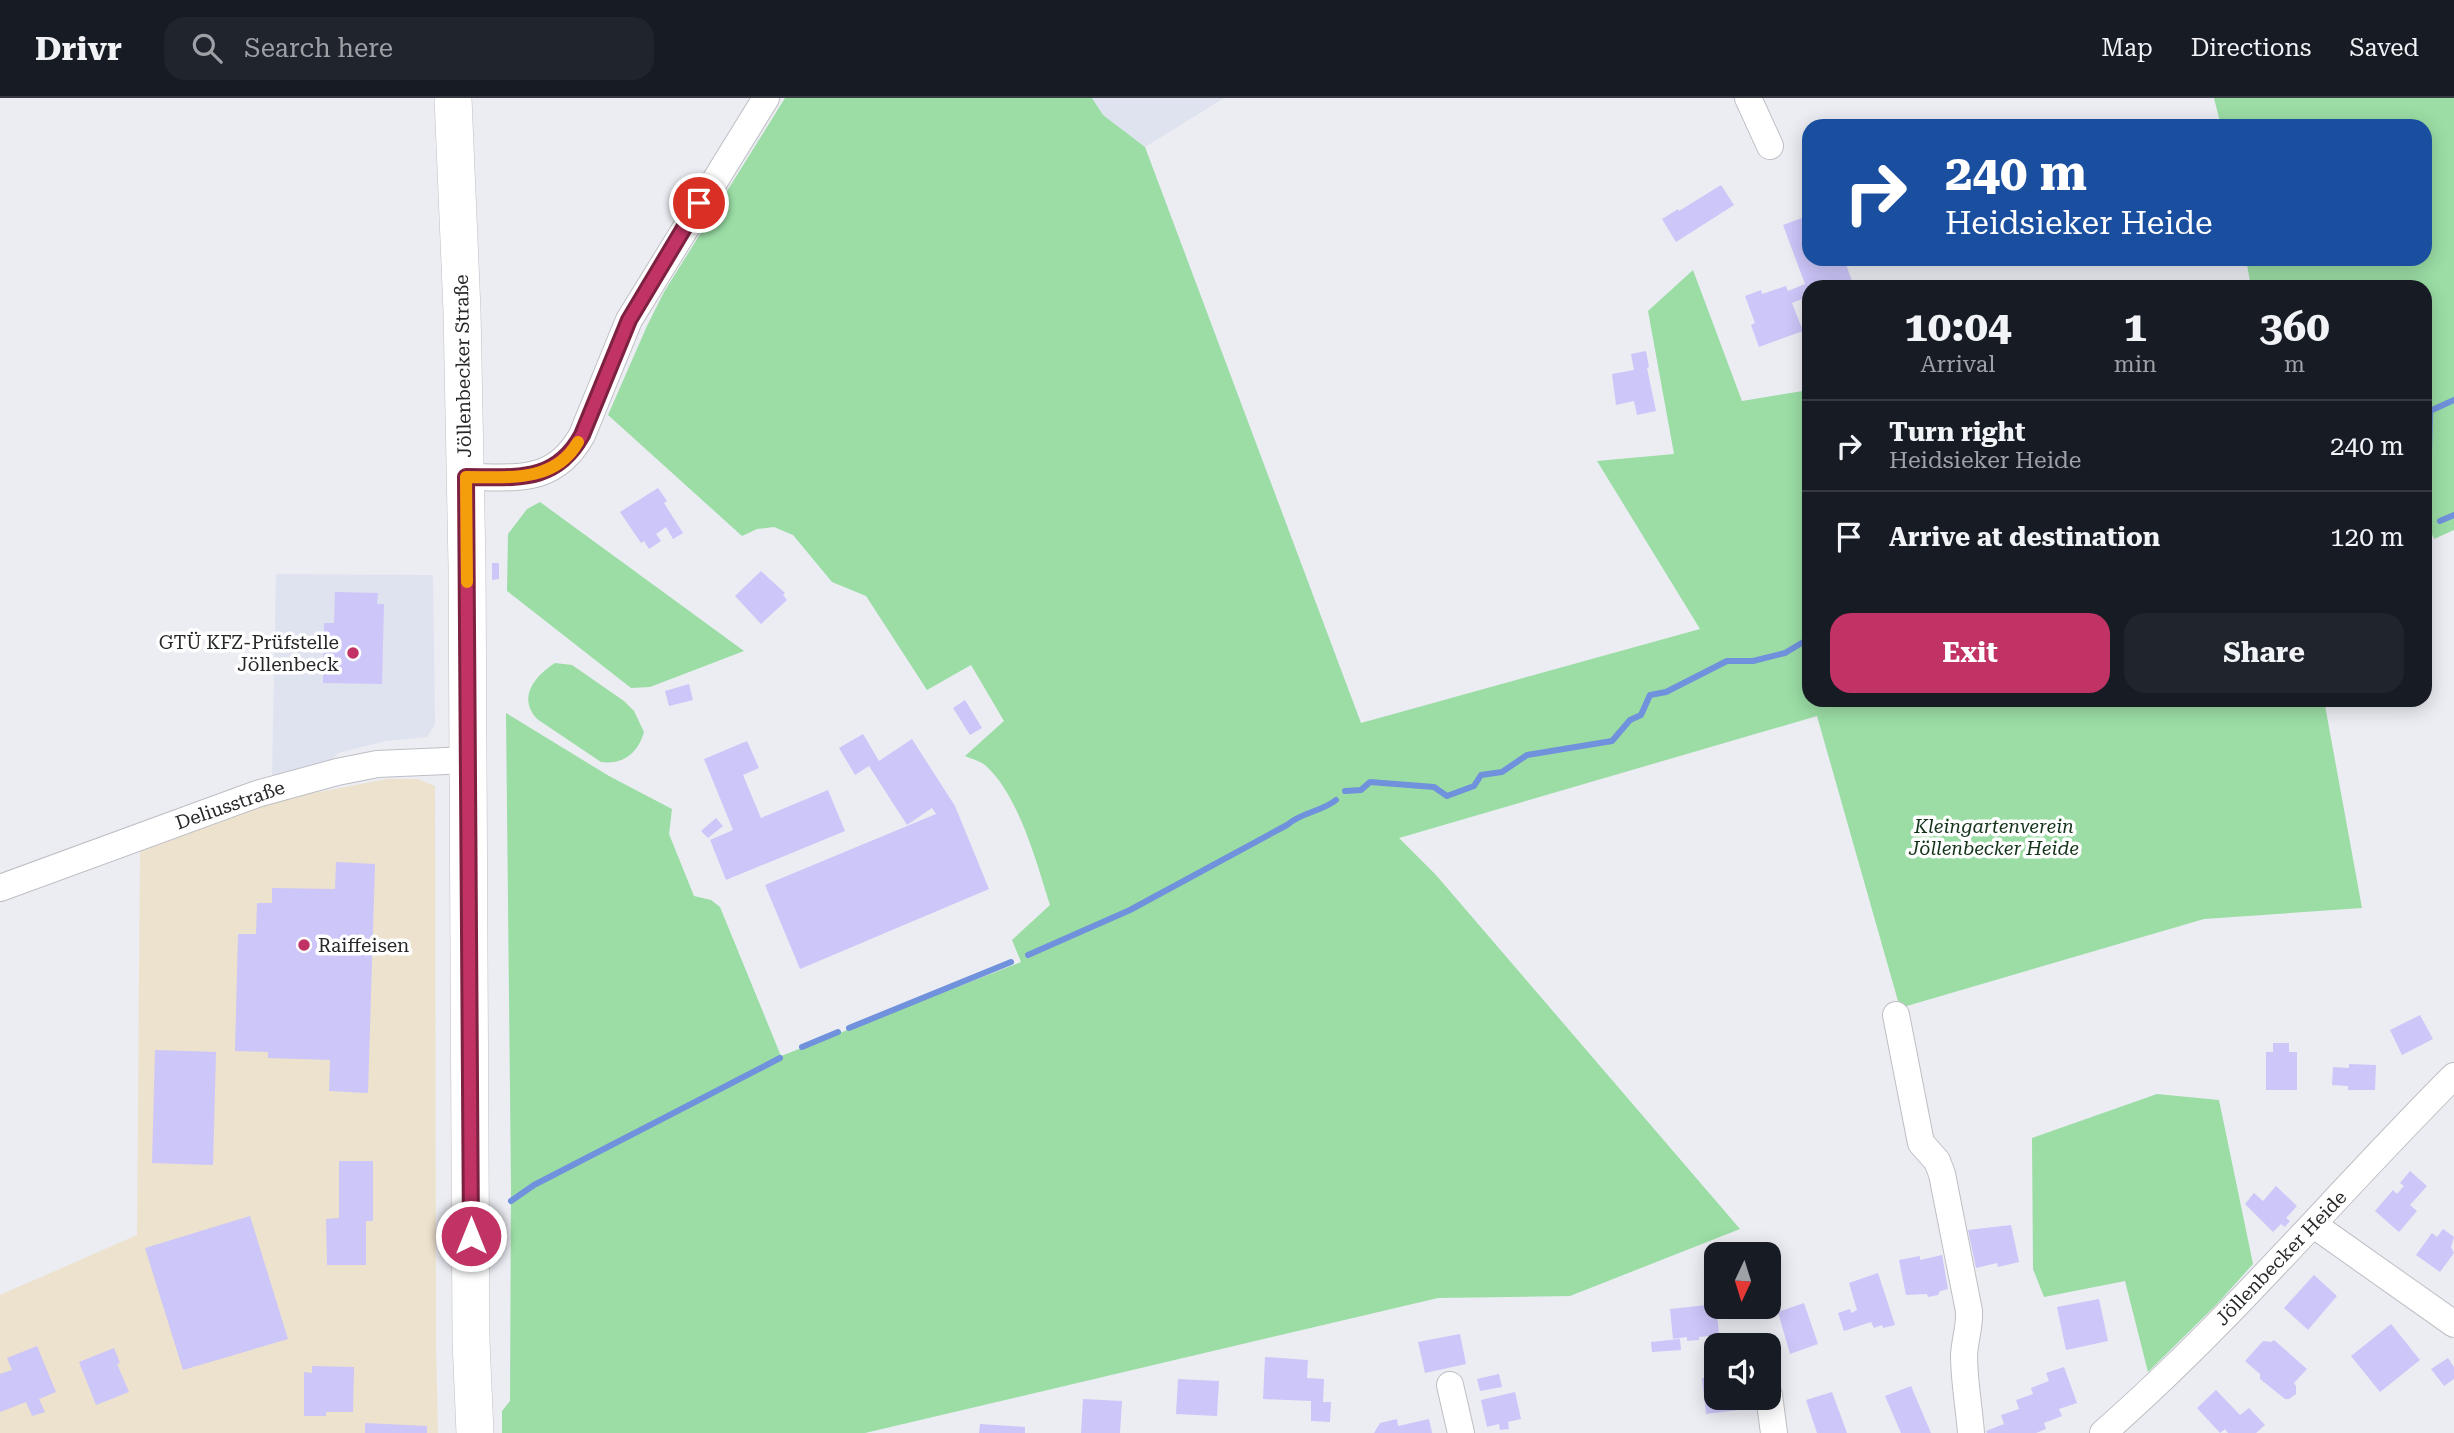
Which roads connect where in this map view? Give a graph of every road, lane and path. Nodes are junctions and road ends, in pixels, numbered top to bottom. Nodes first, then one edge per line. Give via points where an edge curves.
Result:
1 (453, 98) edge
2 (766, 98) edge
3 (1748, 98) edge
4 (1770, 146) dead end
5 (466, 477) junction
6 (469, 760) junction
7 (0, 888) edge
8 (1896, 1015) dead end
9 (2454, 1076) edge
10 (2314, 1224) junction
11 (2454, 1324) edge
12 (1450, 1385) dead end
13 (1771, 1410) edge
14 (475, 1433) edge
15 (1461, 1433) edge
16 (1773, 1433) edge
17 (1971, 1433) edge
18 (2102, 1433) edge

1 - 5 main road, Jöllenbecker Straße
2 - 5 street via 629,320 574,449 560,464 541,473
3 - 4 street
5 - 6 main road, Jöllenbecker Straße
6 - 7 street, Deliusstraße via 377,764 337,772 257,794
6 - 14 main road, Jöllenbecker Straße
8 - 17 street via 1922,1143 1942,1174 1969,1311 1964,1357
9 - 10 street, Jöllenbecker Heide
10 - 11 street
10 - 18 street, Jöllenbecker Heide via 2153,1390
12 - 15 street
13 - 16 street

